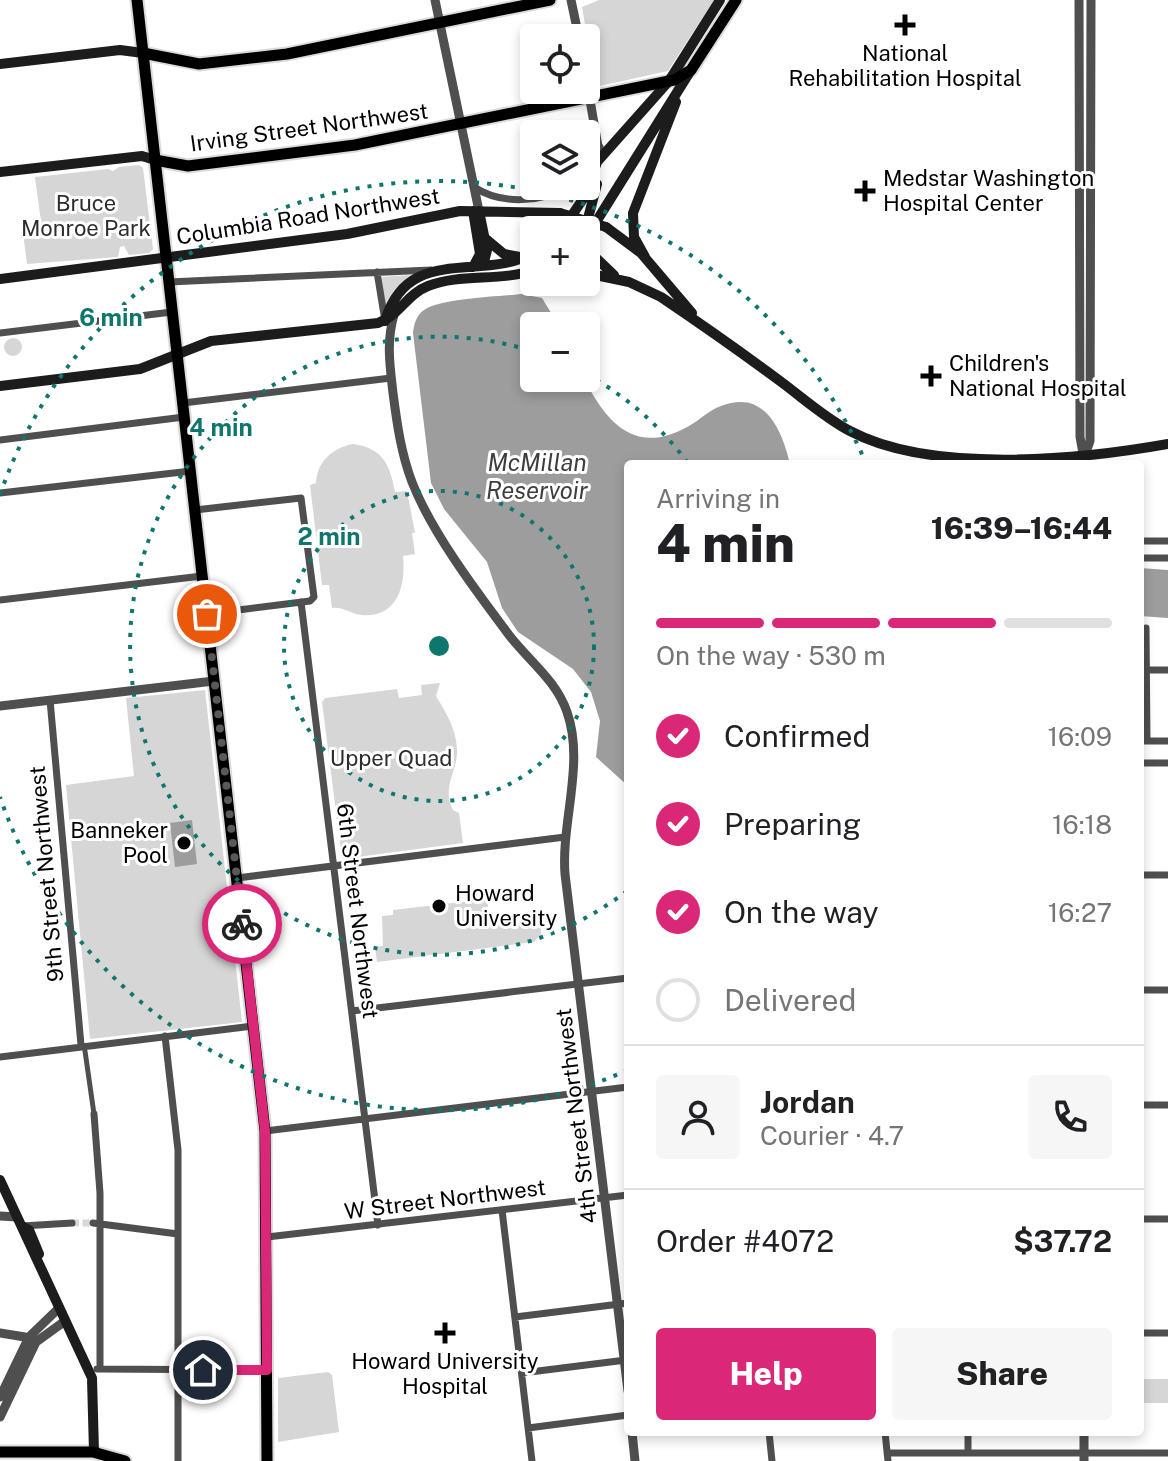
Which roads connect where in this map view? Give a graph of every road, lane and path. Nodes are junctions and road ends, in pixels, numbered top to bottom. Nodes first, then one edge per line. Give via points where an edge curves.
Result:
1 (137, 0) edge
2 (435, 0) edge
3 (550, 0) edge
4 (571, 0) edge
5 (720, 0) edge
6 (736, 0) edge
7 (1079, 0) edge
8 (1091, 0) edge
9 (440, 22) junction
10 (576, 24) edge
11 (143, 53) junction
12 (0, 64) edge
13 (674, 85) junction
14 (600, 96) edge
15 (556, 104) edge
16 (460, 124) junction
17 (600, 153) edge
18 (155, 160) junction
19 (0, 172) edge
20 (473, 186) junction
21 (520, 199) edge
22 (476, 211) junction
23 (597, 216) edge
24 (485, 238) junction
25 (520, 255) edge
26 (520, 257) edge
27 (645, 257) junction
28 (166, 258) junction
29 (600, 262) edge
30 (478, 266) junction
31 (437, 270) junction
32 (377, 272) junction
33 (520, 275) edge
34 (600, 276) edge
35 (0, 279) edge
36 (621, 280) junction
37 (169, 282) junction
38 (172, 312) junction
39 (392, 316) junction
40 (705, 325) junction
41 (0, 333) edge
42 (177, 354) junction
43 (391, 378) junction
44 (0, 386) edge
45 (183, 403) junction
46 (184, 417) junction
47 (0, 440) edge
48 (1168, 444) edge
49 (1085, 460) edge
50 (191, 471) junction
51 (0, 493) edge
52 (195, 510) junction
53 (1144, 541) edge
54 (1168, 541) edge
55 (1144, 558) edge
56 (1168, 558) edge
57 (202, 576) junction
58 (0, 600) edge
59 (301, 602) junction
60 (207, 614) junction
61 (1146, 628) dead end
62 (1144, 656) edge
63 (1144, 670) edge
64 (1168, 670) edge
65 (214, 681) junction
66 (50, 700) junction
67 (0, 706) edge
68 (1144, 741) edge
69 (1168, 741) edge
70 (1144, 763) edge
71 (1168, 763) edge
72 (565, 837) junction
73 (334, 867) junction
74 (1144, 875) edge
75 (1168, 875) edge
76 (237, 878) junction
77 (624, 978) edge
78 (578, 984) junction
79 (1144, 990) edge
80 (1168, 990) edge
81 (352, 1011) junction
82 (253, 1026) junction
83 (165, 1036) junction
84 (83, 1048) junction
85 (0, 1057) edge
86 (624, 1087) edge
87 (591, 1091) junction
88 (1144, 1105) edge
89 (1168, 1105) edge
90 (94, 1114) joint
91 (365, 1119) junction
92 (265, 1131) junction
93 (0, 1180) edge
94 (624, 1196) edge
95 (604, 1198) junction
96 (502, 1210) junction
97 (0, 1216) edge
98 (1144, 1219) edge
99 (1168, 1219) edge
100 (19, 1221) junction
101 (72, 1223) tunnel mouth
102 (97, 1223) junction
103 (378, 1225) junction
104 (178, 1234) junction
105 (267, 1237) junction
106 (623, 1304) edge
107 (59, 1308) junction
108 (515, 1317) junction
109 (65, 1321) junction
110 (0, 1333) edge
111 (1144, 1333) edge
112 (1168, 1333) edge
113 (33, 1339) junction
114 (624, 1360) edge
115 (94, 1369) junction
116 (179, 1370) junction
117 (267, 1370) junction
118 (522, 1373) junction
119 (0, 1397) edge
120 (624, 1416) edge
121 (0, 1417) edge
122 (528, 1428) junction
123 (632, 1436) edge
124 (769, 1436) edge
125 (885, 1436) edge
126 (968, 1436) edge
127 (1084, 1436) edge
128 (0, 1452) edge
129 (968, 1453) junction
130 (1168, 1453) edge
131 (32, 1456) edge
132 (94, 1456) edge
133 (888, 1457) edge
134 (1084, 1457) edge
135 (125, 1461) edge
136 (178, 1461) edge
137 (267, 1461) edge
138 (532, 1461) edge
139 (635, 1461) edge
140 (772, 1461) edge

1 - 11 main road
2 - 9 street
3 - 9 main road
4 - 10 street
5 - 13 main road
6 - 13 main road, Irving Street Northwest via 691,70
7 - 49 street via 1080,437
8 - 49 street via 1090,441
9 - 11 main road via 287,54 205,64
9 - 16 street
11 - 12 main road via 120,50
11 - 18 main road
13 - 14 main road, Irving Street Northwest
13 - 17 main road
13 - 23 main road
13 - 27 main road via 633,213 634,237
15 - 16 main road, Irving Street Northwest
16 - 18 main road, Irving Street Northwest via 346,146 193,165
16 - 20 street
18 - 19 main road, Irving Street Northwest via 140,156
18 - 28 main road
20 - 21 street via 494,199
20 - 22 street
22 - 24 main road
22 - 27 main road, Columbia Road Northwest, bridge via 560,213 606,227
22 - 28 main road, Columbia Road Northwest
22 - 30 main road
24 - 25 main road via 506,255
24 - 30 main road via 488,256
26 - 30 main road
27 - 40 main road
28 - 35 main road, Columbia Road Northwest
28 - 37 main road
29 - 36 main road
30 - 31 main road
30 - 39 main road via 473,272 416,283 403,294
31 - 32 street
31 - 39 main road via 403,287
32 - 37 street
32 - 39 street
33 - 39 main road via 434,284 415,293
34 - 36 main road
36 - 40 main road
37 - 38 main road
38 - 41 street
38 - 42 main road
39 - 42 main road via 209,341
39 - 43 street, 4th Street Northwest
40 - 49 main road via 832,420 886,447 946,457
42 - 44 main road via 134,370
42 - 45 main road
43 - 45 street
43 - 72 street, 4th Street Northwest via 400,442 421,500 503,626 551,682 567,711 573,753
45 - 46 main road
46 - 47 street
46 - 50 main road
48 - 49 main road
50 - 51 street
50 - 52 main road
52 - 57 main road
52 - 59 street via 302,500 314,597
53 - 54 street
55 - 56 street
57 - 58 street
57 - 60 main road
59 - 60 street
59 - 73 street, 6th Street Northwest
60 - 65 main road
61 - 62 street
63 - 64 street
65 - 66 street
65 - 76 main road
66 - 67 street
66 - 84 street, 9th Street Northwest
68 - 69 street
70 - 71 street
72 - 73 street
72 - 78 street, 4th Street Northwest
73 - 76 street
73 - 81 street, 6th Street Northwest
74 - 75 street
76 - 82 main road
77 - 78 street
78 - 81 street
78 - 87 street, 4th Street Northwest
79 - 80 street
81 - 91 street, 6th Street Northwest
82 - 83 street
82 - 92 main road
83 - 84 street
83 - 104 street via 178,1150
84 - 85 street
84 - 90 street, 9th Street Northwest
86 - 87 street
87 - 91 street
87 - 95 street, 4th Street Northwest
88 - 89 street
90 - 102 street, 9th Street Northwest
91 - 92 street
91 - 103 street, 6th Street Northwest
92 - 105 main road
93 - 100 main road
94 - 95 street, W Street Northwest
95 - 96 street, W Street Northwest
95 - 106 street, 4th Street Northwest
96 - 103 street, W Street Northwest
96 - 108 street
97 - 100 street
98 - 99 street
100 - 101 street
100 - 107 main road via 29,1230
102 - 104 street
102 - 115 street, 9th Street Northwest
103 - 105 street, W Street Northwest
104 - 116 street
105 - 117 main road
106 - 108 street
107 - 109 main road
107 - 113 street
108 - 118 street
109 - 113 street
109 - 115 main road
110 - 113 street
111 - 112 street
113 - 119 street
113 - 121 street
114 - 118 street
115 - 116 street
115 - 132 main road, 9th Street Northwest
116 - 117 street
116 - 136 street
117 - 137 main road
118 - 122 street
120 - 122 street
122 - 138 street
123 - 139 street
124 - 140 street
125 - 133 street
126 - 129 street
127 - 134 street
128 - 131 main road
129 - 133 street
129 - 134 street
130 - 134 street
131 - 132 main road
132 - 135 main road

